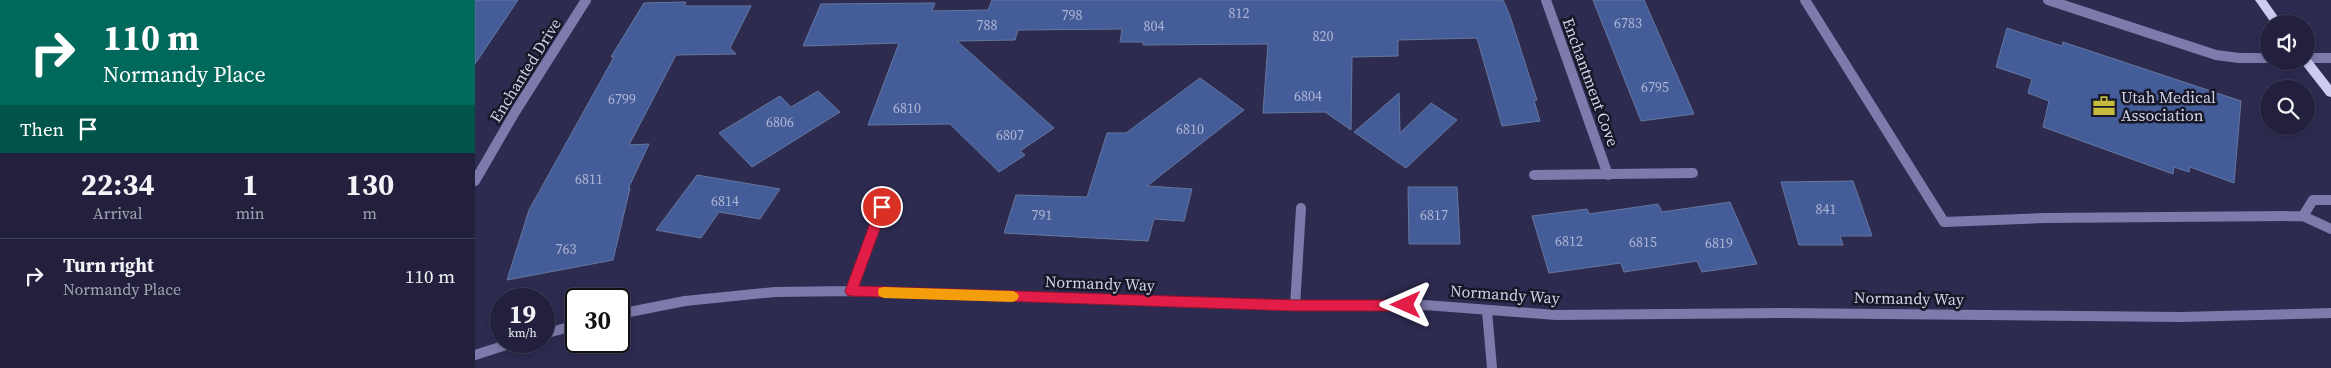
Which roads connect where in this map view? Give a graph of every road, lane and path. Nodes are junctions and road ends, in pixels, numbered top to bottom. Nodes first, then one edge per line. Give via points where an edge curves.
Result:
1 (586, 0) edge
2 (1546, 0) edge
3 (1805, 0) edge
4 (2048, 0) edge
5 (2260, 0) edge
6 (2271, 15) edge
7 (2260, 58) edge
8 (2331, 58) edge
9 (2315, 59) edge
10 (2314, 70) edge
11 (2331, 93) edge
12 (1693, 174) dead end
13 (1534, 175) dead end
14 (1609, 175) junction
15 (475, 182) edge
16 (2331, 200) edge
17 (882, 207) dead end
18 (1301, 208) dead end
19 (2303, 216) junction
20 (2331, 229) edge
21 (851, 291) junction
22 (1295, 306) junction
23 (1487, 310) junction
24 (630, 312) edge
25 (2331, 313) edge
26 (490, 350) edge
27 (475, 355) edge
28 (1492, 368) edge

1 - 15 street, Enchanted Drive
2 - 14 street, Enchantment Cove
3 - 19 street via 1944,222
4 - 7 street via 2206,52
5 - 6 main road
8 - 9 street
10 - 11 main road
12 - 14 street
13 - 14 street
16 - 19 street via 2313,200
17 - 21 street
18 - 22 street
19 - 20 street
21 - 22 street, Normandy Way
21 - 24 street, Normandy Way via 766,293 685,301
22 - 23 street, Normandy Way via 1425,305
23 - 25 street, Normandy Way via 1555,315 1785,313 2181,318
23 - 28 street
26 - 27 street

